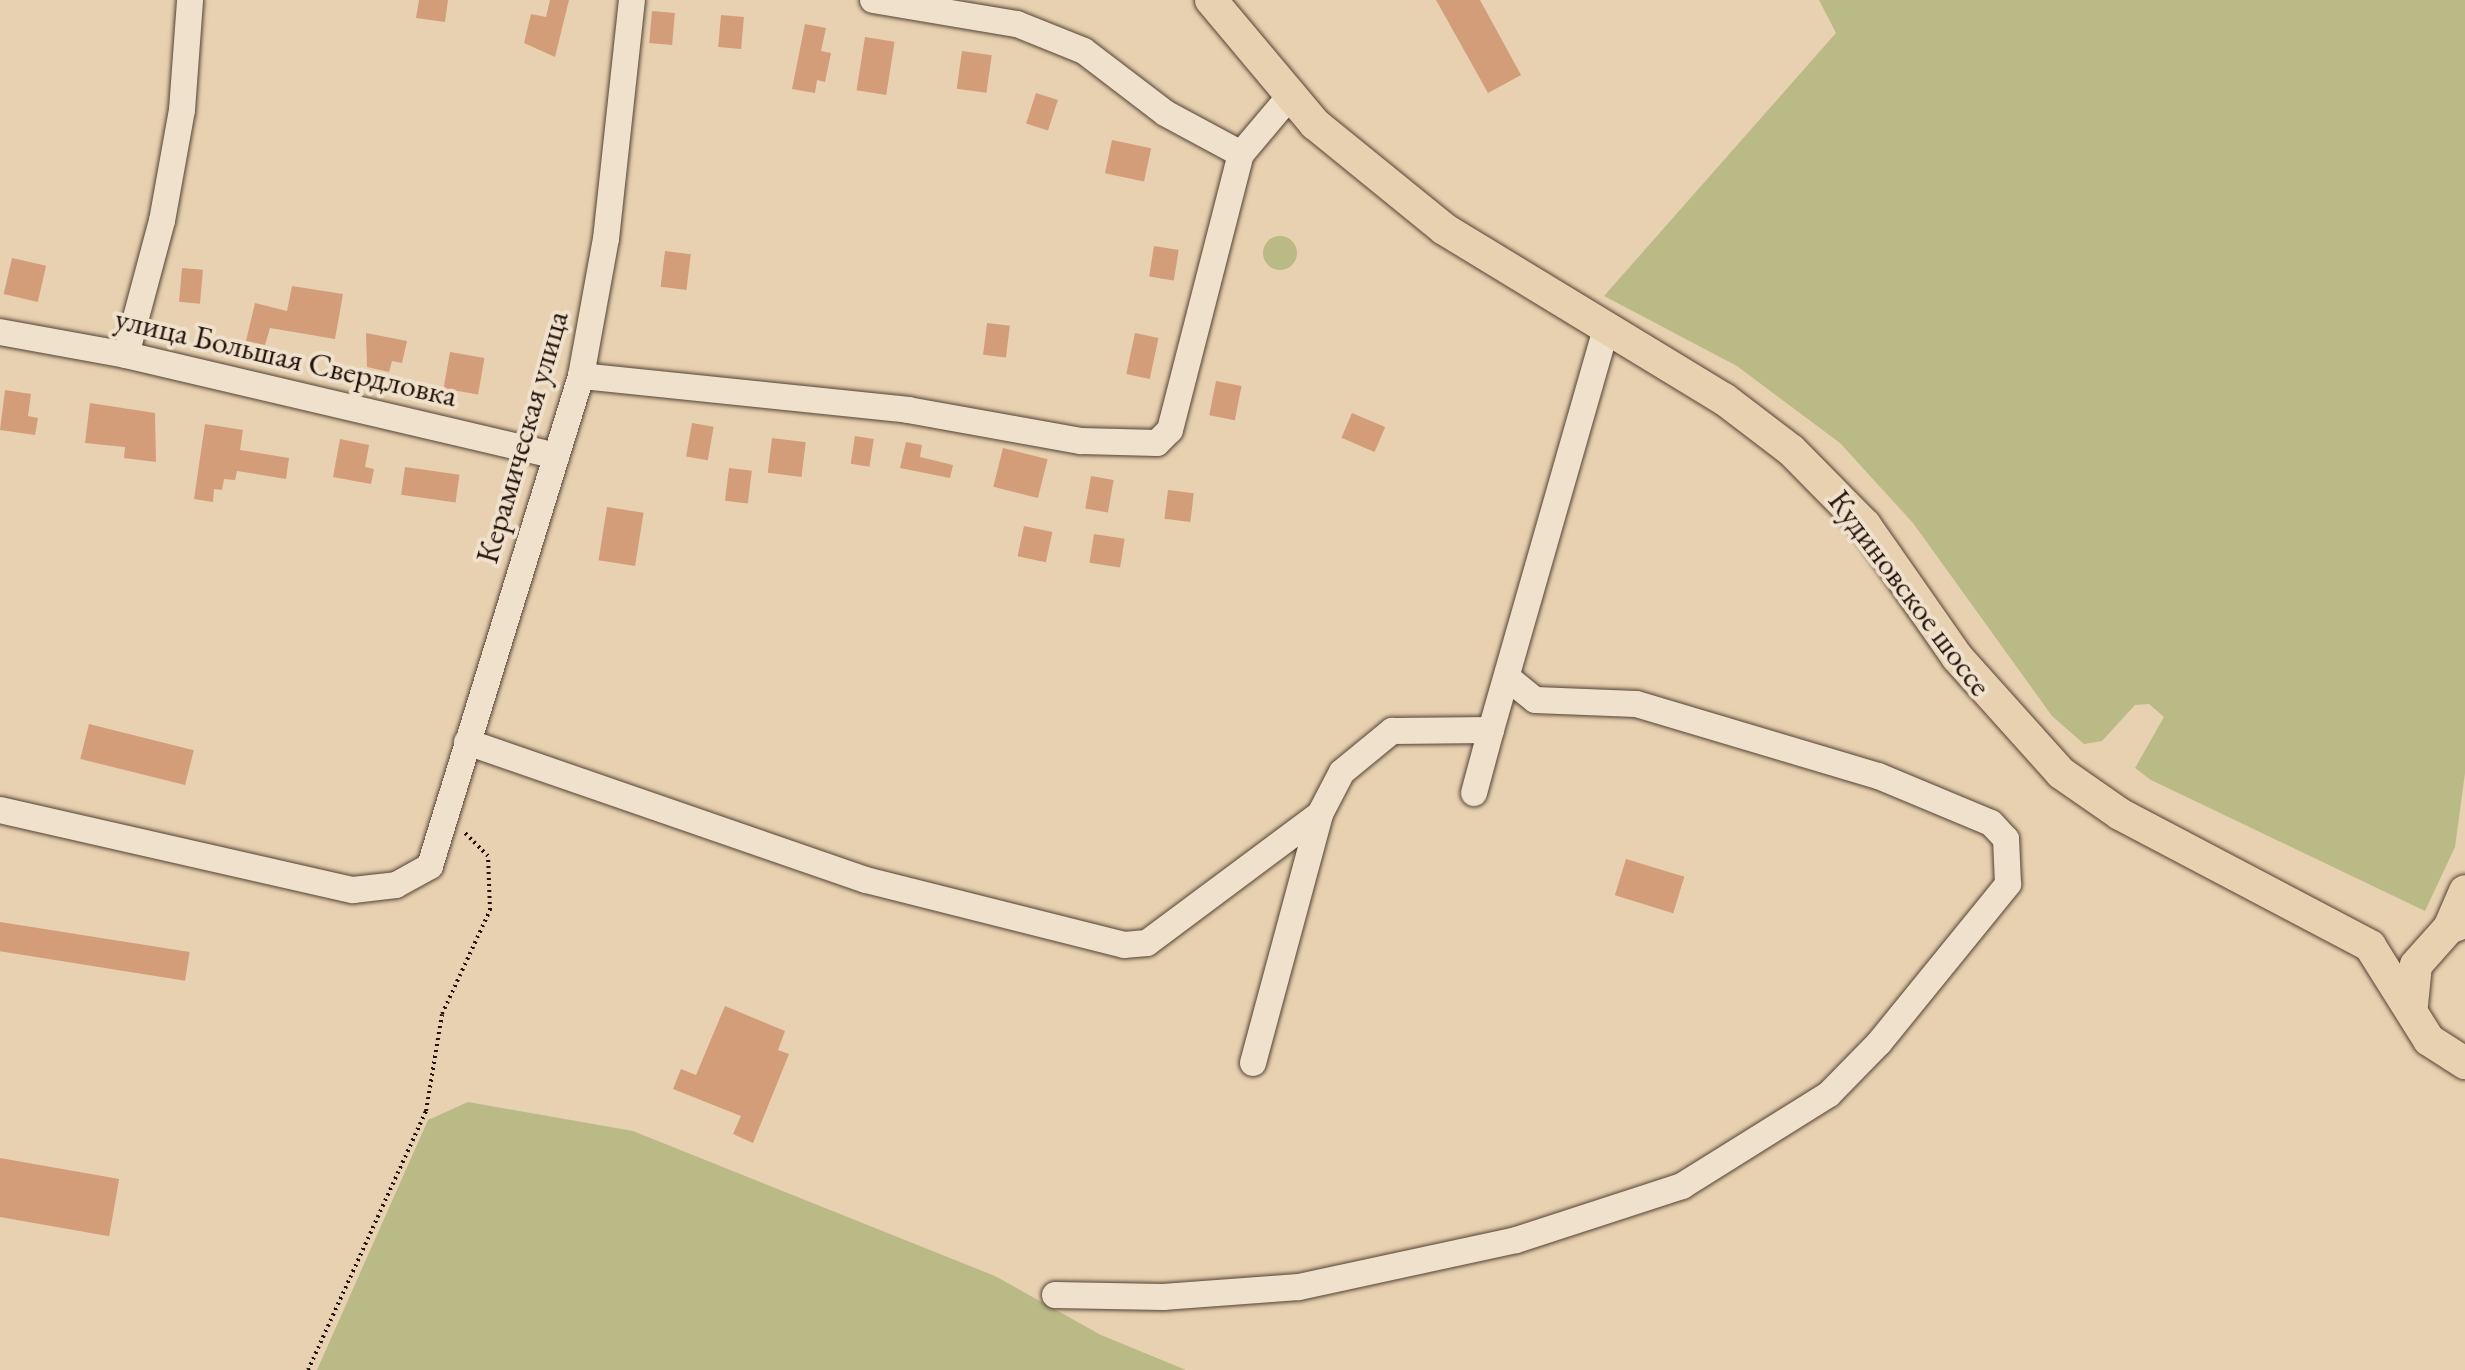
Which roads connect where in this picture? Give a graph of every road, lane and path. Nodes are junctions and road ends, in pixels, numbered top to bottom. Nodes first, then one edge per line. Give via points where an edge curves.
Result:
1 (190, 0) edge
2 (632, 0) edge
3 (873, 0) edge
4 (1211, 0) edge
5 (1290, 96) junction
6 (1241, 154) junction
7 (1606, 328) junction
8 (0, 332) edge
9 (126, 355) junction
10 (581, 376) junction
11 (556, 456) junction
12 (1510, 680) junction
13 (1491, 730) junction
14 (467, 742) junction
15 (454, 789) junction
16 (1474, 793) dead end
17 (0, 810) edge
18 (1320, 814) junction
19 (2465, 891) edge
20 (2450, 930) edge
21 (2370, 946) junction
22 (2412, 1005) junction
23 (2455, 1058) edge
24 (1253, 1063) dead end
25 (2465, 1080) edge
26 (1055, 1295) dead end
27 (308, 1370) edge

1 - 9 street via 180,124
2 - 10 street, Керамическая улица via 606,239
3 - 6 street via 1017,24 1084,51 1165,113
4 - 5 main road, Кудиновское шоссе
5 - 6 street
5 - 7 main road, Кудиновское шоссе via 1322,116 1444,229
6 - 10 street via 1170,430 1157,443 1081,441 908,410
7 - 12 street
7 - 21 main road, Кудиновское шоссе via 1724,399 1832,487 1999,710 2061,773 2120,814
8 - 9 street, улица Большая Свердловка
9 - 11 street, улица Большая Свердловка
10 - 11 street, Керамическая улица
11 - 14 street, Керамическая улица
12 - 13 street
12 - 26 street via 1535,700 1636,704 1878,776 1991,823 2006,839 2008,884 1879,1043 1829,1094 1682,1186 1516,1240 1299,1287 1163,1297
13 - 16 street
13 - 18 street via 1392,731 1342,772
14 - 15 street, Керамическая улица
14 - 18 street via 866,880 1124,945 1147,943
15 - 17 street, Керамическая улица via 430,866 396,885 353,890
15 - 27 path via 464,834 488,856 490,910 442,1014 426,1111
18 - 24 street
19 - 20 main road
20 - 21 main road
20 - 22 main road via 2416,965
21 - 22 main road, Кудиновское шоссе
22 - 23 main road, Кудиновское шоссе via 2429,1040
23 - 25 main road, Кудиновское шоссе

